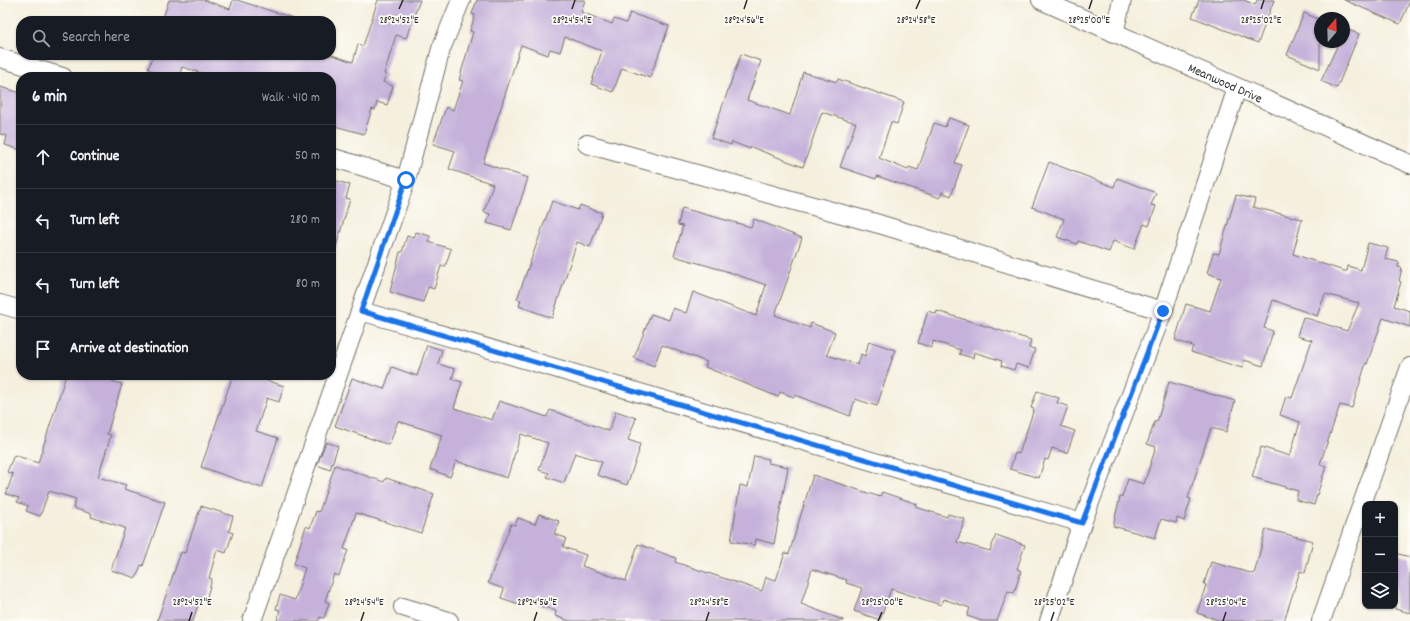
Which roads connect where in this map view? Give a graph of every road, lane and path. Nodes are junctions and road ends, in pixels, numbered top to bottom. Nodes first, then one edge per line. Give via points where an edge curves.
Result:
1 (461, 0) edge
2 (1041, 0) edge
3 (1122, 0) edge
4 (1114, 32) junction
5 (0, 58) edge
6 (46, 72) edge
7 (1237, 88) junction
8 (587, 144) dead end
9 (336, 159) edge
10 (1410, 164) edge
11 (406, 180) junction
12 (0, 304) edge
13 (16, 309) edge
14 (361, 311) junction
15 (1163, 311) junction
16 (1410, 367) edge
17 (1082, 523) junction
18 (403, 606) dead end
19 (252, 621) edge
20 (449, 621) edge
21 (1049, 621) edge
22 (1321, 621) edge

1 - 11 street via 441,49
2 - 4 street, Meanwood Drive
3 - 4 street
4 - 7 street, Meanwood Drive
5 - 6 street
7 - 10 street, Meanwood Drive
7 - 15 street
8 - 15 street via 879,224
9 - 11 street
11 - 14 street
12 - 13 street
14 - 17 street
14 - 19 street
15 - 17 street
16 - 22 street
17 - 21 street
18 - 20 street

